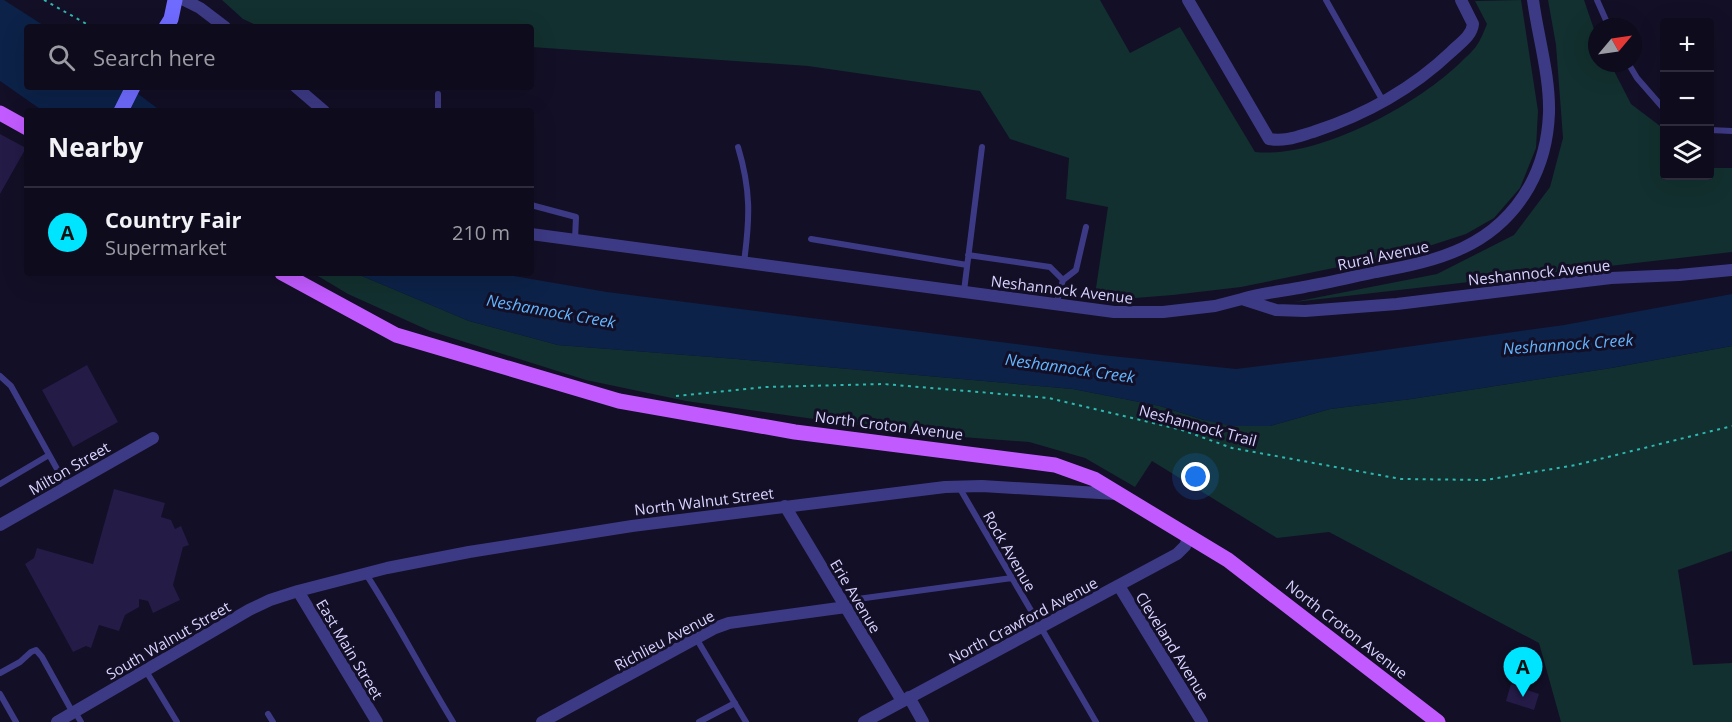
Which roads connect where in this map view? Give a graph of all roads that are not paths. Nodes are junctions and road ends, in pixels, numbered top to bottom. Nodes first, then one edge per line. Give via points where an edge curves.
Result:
1 (175, 0) edge
2 (184, 0) edge
3 (1188, 0) edge
4 (1326, 0) edge
5 (1461, 0) edge
6 (1533, 0) edge
7 (1597, 0) edge
8 (1605, 18) edge
9 (168, 24) edge
10 (221, 24) edge
11 (1633, 72) edge
12 (132, 90) edge
13 (300, 90) edge
14 (438, 94) dead end
15 (1383, 101) junction
16 (1660, 103) edge
17 (122, 108) edge
18 (320, 108) edge
19 (438, 108) edge
20 (0, 113) edge
21 (24, 126) edge
22 (1714, 130) edge
23 (1732, 131) edge
24 (738, 147) dead end
25 (982, 147) dead end
26 (534, 206) edge
27 (1086, 227) dead end
28 (534, 234) edge
29 (811, 239) dead end
30 (575, 241) junction
31 (968, 255) junction
32 (744, 262) junction
33 (967, 265) junction
34 (1732, 270) edge
35 (288, 276) edge
36 (1063, 280) junction
37 (964, 292) junction
38 (1242, 299) junction
39 (1056, 305) junction
40 (0, 376) edge
41 (153, 438) dead end
42 (49, 455) junction
43 (0, 484) edge
44 (958, 486) junction
45 (67, 487) junction
46 (1119, 494) junction
47 (785, 506) junction
48 (0, 525) edge
49 (1189, 537) junction
50 (365, 573) junction
51 (1012, 578) junction
52 (1119, 586) junction
53 (298, 591) junction
54 (844, 604) junction
55 (1041, 627) junction
56 (696, 638) junction
57 (146, 670) junction
58 (0, 673) edge
59 (0, 694) edge
60 (906, 699) junction
61 (735, 703) junction
62 (268, 714) dead end
63 (76, 715) edge
64 (16, 722) edge
65 (57, 722) edge
66 (177, 722) edge
67 (273, 722) edge
68 (377, 722) edge
69 (453, 722) edge
70 (542, 722) edge
71 (699, 722) edge
72 (746, 722) edge
73 (864, 722) edge
74 (923, 722) edge
75 (1096, 722) edge
76 (1203, 722) edge
77 (1438, 722) edge

1 - 9 street
2 - 10 street
3 - 15 street via 1269,139 1291,139 1326,128
4 - 15 lane
5 - 15 street via 1472,18 1470,34 1411,85
6 - 38 street, Rural Avenue via 1547,86 1547,136 1535,176 1508,216 1471,245 1443,257
7 - 8 lane
11 - 16 lane
12 - 17 street
13 - 18 street
14 - 19 lane
20 - 21 main road
22 - 23 lane
24 - 32 lane via 749,197
25 - 31 lane
26 - 30 lane via 576,217
27 - 36 lane via 1076,270
28 - 30 street, Neshannock Avenue
29 - 33 lane
30 - 32 street, Neshannock Avenue
31 - 33 lane
31 - 36 lane via 1050,267
32 - 37 street, Neshannock Avenue
33 - 37 lane
34 - 38 street, Neshannock Avenue via 1611,278 1305,311 1276,310
35 - 46 main road, North Croton Avenue via 396,335 619,401 795,432 1055,465 1094,479
36 - 39 lane
37 - 39 street, Neshannock Avenue
38 - 39 street, Neshannock Avenue via 1215,306 1143,313
40 - 42 lane via 11,386
41 - 45 street, Milton Street
42 - 43 lane
42 - 45 lane
44 - 46 street, North Walnut Street
44 - 47 street, North Walnut Street
44 - 51 lane, Rock Avenue
45 - 48 street, Milton Street
46 - 49 main road, North Croton Avenue
47 - 50 street, North Walnut Street via 480,550
47 - 54 street, Erie Avenue
49 - 52 street, North Crawford Avenue via 1177,554
49 - 77 main road, North Croton Avenue via 1254,579
50 - 53 street, North Walnut Street
50 - 69 lane
51 - 54 lane, Richlieu Avenue
51 - 55 lane, Rock Avenue
52 - 55 street, North Crawford Avenue
52 - 76 street, Cleveland Avenue
53 - 57 street, South Walnut Street via 249,610
53 - 68 street, East Main Street
54 - 56 street, Richlieu Avenue via 729,623
54 - 60 street, Erie Avenue
55 - 60 street, North Crawford Avenue
55 - 75 lane, Rock Avenue
56 - 61 lane
56 - 70 street, Richlieu Avenue
57 - 63 street, South Walnut Street
57 - 66 lane
58 - 63 lane via 36,650
59 - 64 lane
60 - 73 street, North Crawford Avenue
60 - 74 street, Erie Avenue
61 - 71 lane
61 - 72 lane
62 - 67 lane
63 - 65 street, South Walnut Street

